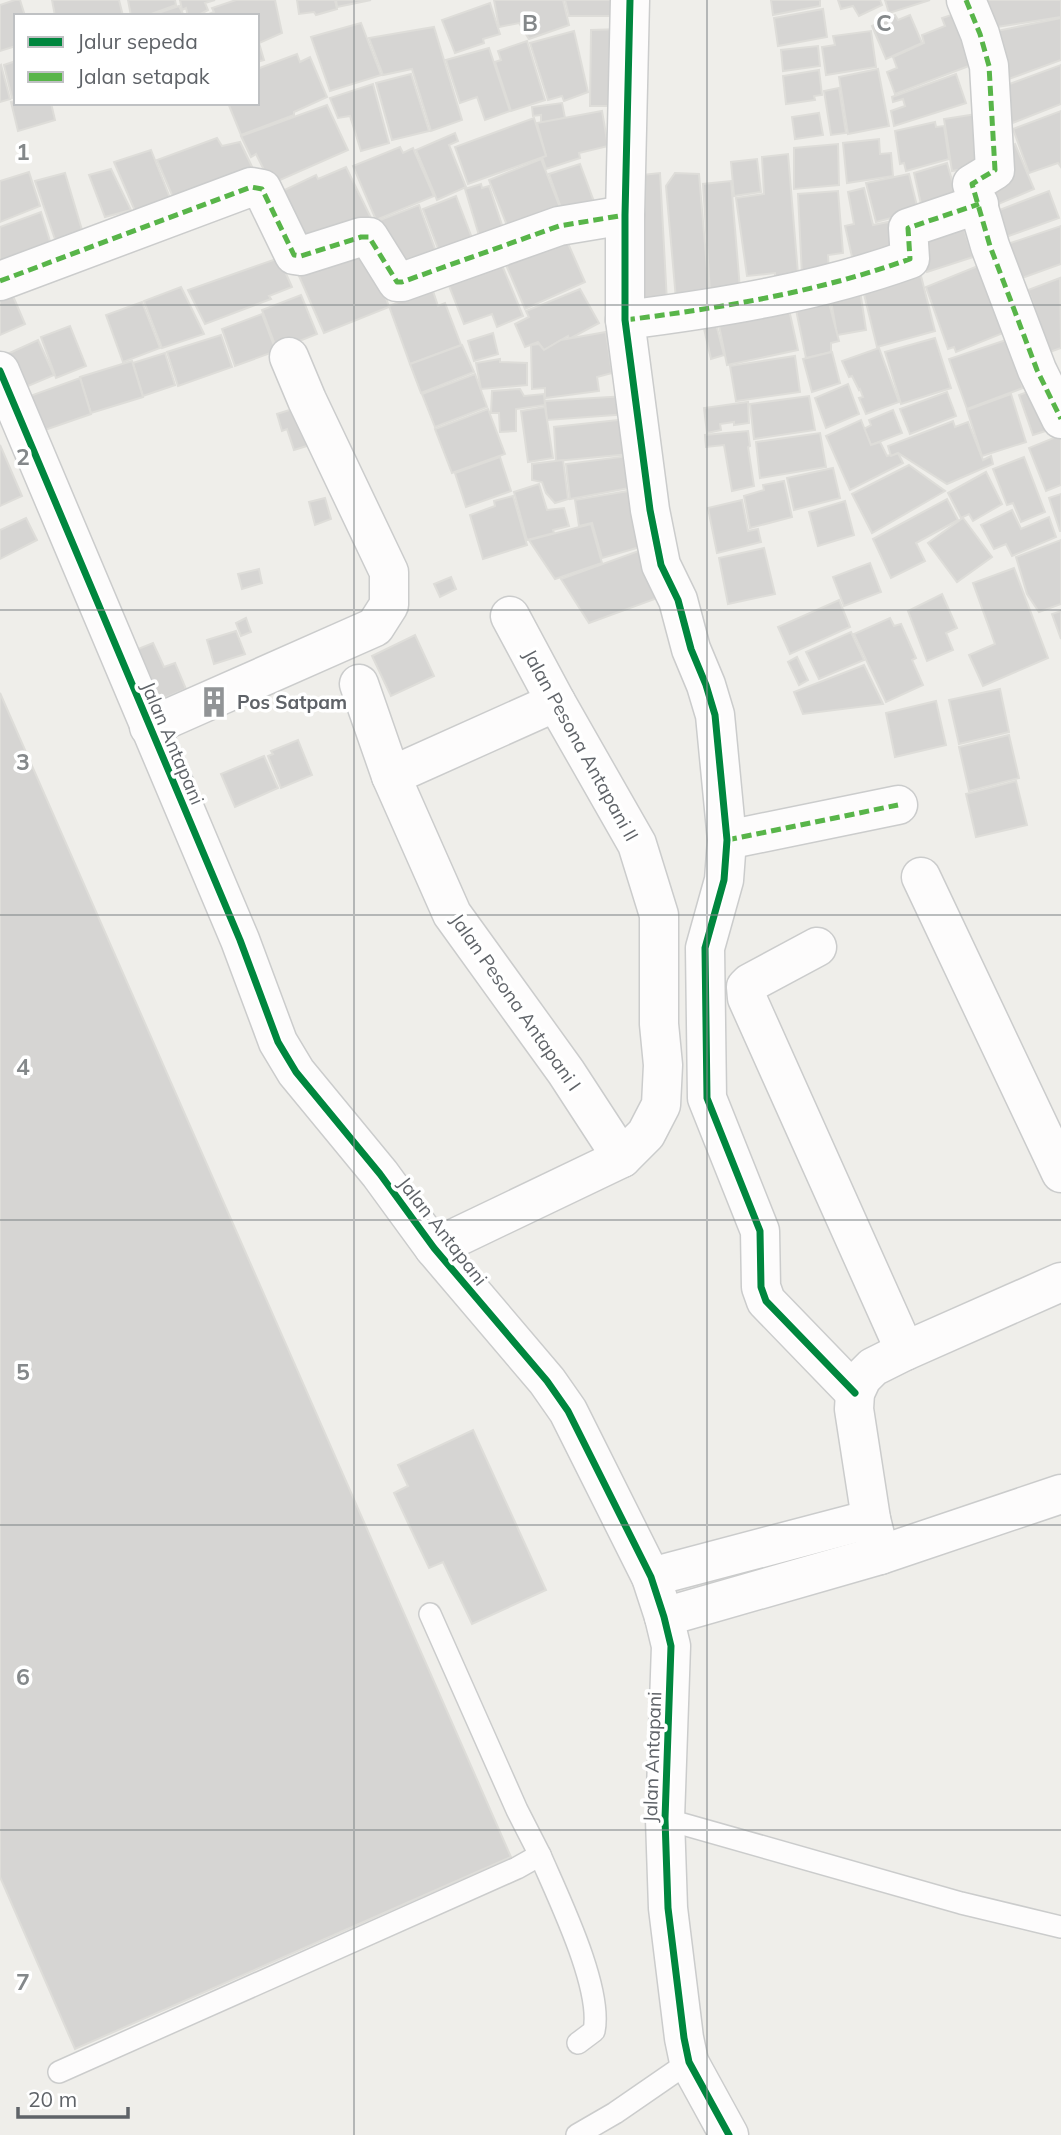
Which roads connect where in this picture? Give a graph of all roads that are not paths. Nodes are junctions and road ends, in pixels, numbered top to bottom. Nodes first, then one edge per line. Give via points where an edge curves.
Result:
1 (630, 0) edge
2 (966, 0) edge
3 (979, 204) junction
4 (625, 215) junction
5 (0, 281) edge
6 (625, 320) junction
7 (289, 357) dead end
8 (0, 371) edge
9 (1061, 419) edge
10 (510, 616) dead end
11 (359, 684) dead end
12 (556, 702) junction
13 (149, 727) junction
14 (391, 776) junction
15 (898, 805) dead end
16 (727, 840) junction
17 (921, 877) dead end
18 (817, 947) dead end
19 (622, 1158) junction
20 (1061, 1173) edge
21 (434, 1248) junction
22 (1061, 1282) edge
23 (905, 1351) junction
24 (855, 1393) junction
25 (1061, 1494) edge
26 (876, 1537) junction
27 (651, 1577) junction
28 (430, 1614) dead end
29 (664, 1617) junction
30 (665, 1819) junction
31 (540, 1855) junction
32 (1061, 1927) edge
33 (578, 2043) dead end
34 (689, 2063) junction
35 (59, 2072) dead end
36 (577, 2135) edge
37 (729, 2135) edge

1 - 4 street
2 - 3 street via 989,65 995,170 972,184
3 - 6 street via 908,228 909,260 865,275 717,308
3 - 9 street via 1037,370
4 - 5 street via 559,226 397,282 369,237 294,255 262,189 251,187
4 - 6 street
6 - 16 street via 661,565 678,600 715,715
7 - 13 street via 389,572 389,605 375,627
8 - 13 street, Jalan Antapani
10 - 12 street, Jalan Pesona Antapani II
11 - 14 street, Jalan Pesona Antapani I
12 - 14 street
12 - 19 street, Jalan Pesona Antapani II via 636,844 659,915 661,1105 646,1134
13 - 21 street, Jalan Antapani via 278,1042 296,1072
14 - 19 street, Jalan Pesona Antapani I via 452,914
15 - 16 street
16 - 24 street via 724,880 705,947 707,1098 760,1231 761,1287 766,1301
17 - 20 street
18 - 23 street via 750,983 747,998
19 - 21 street, Jalan Pesona Antapani II
21 - 27 street, Jalan Antapani via 568,1411
22 - 23 street
23 - 24 street via 873,1367
24 - 26 street
25 - 26 street
26 - 27 street
26 - 29 street
27 - 29 street, Jalan Antapani
28 - 31 lane
29 - 30 street, Jalan Antapani via 671,1646
30 - 32 lane
30 - 34 street, Jalan Antapani via 668,1908
31 - 33 lane via 580,1949 597,2016 594,2031
31 - 35 lane
34 - 36 lane
34 - 37 street, Jalan Antapani

